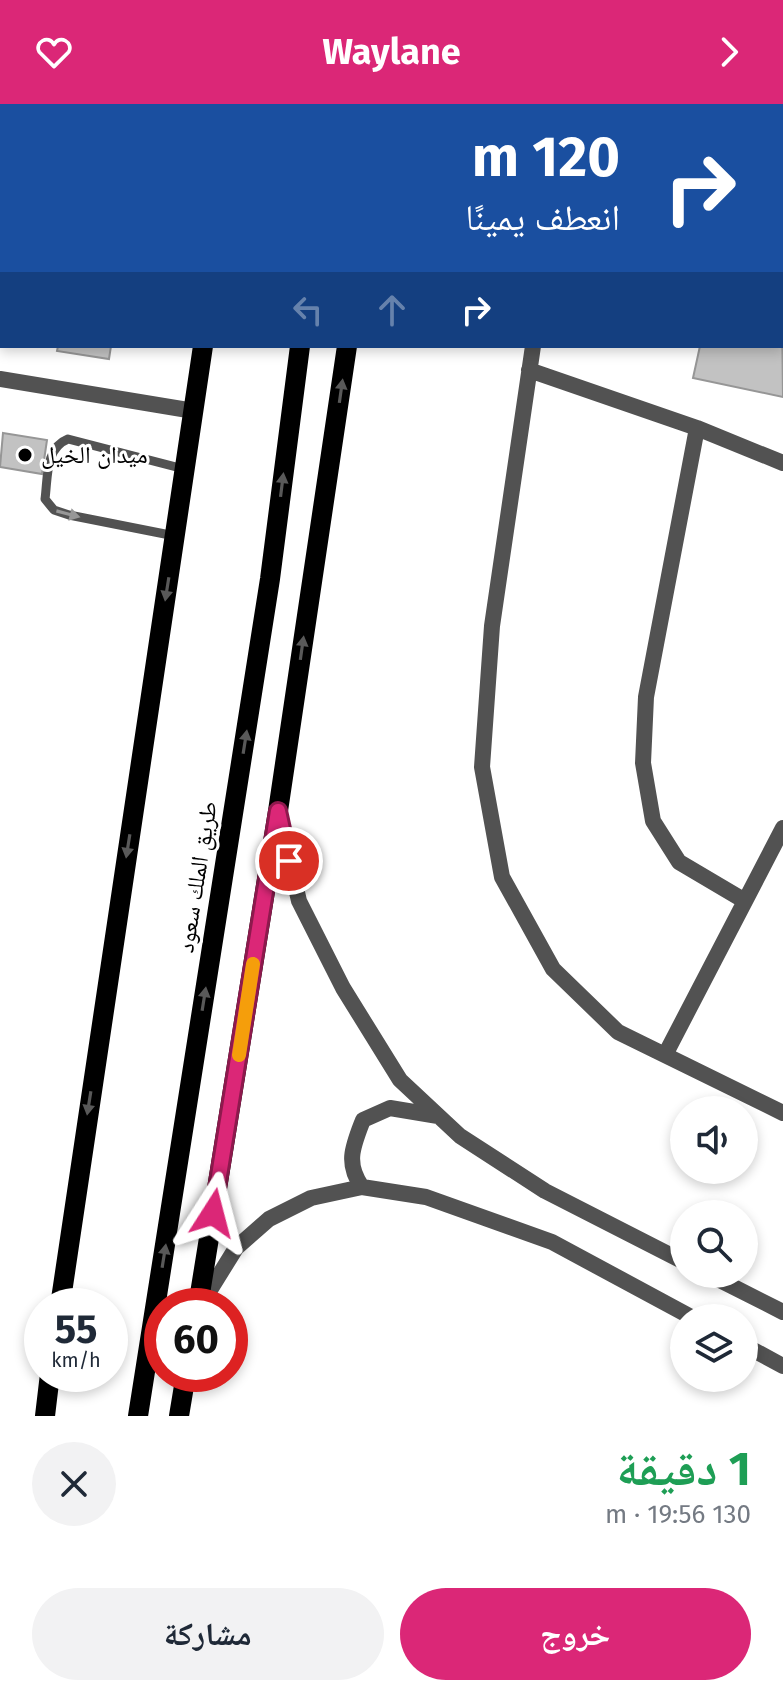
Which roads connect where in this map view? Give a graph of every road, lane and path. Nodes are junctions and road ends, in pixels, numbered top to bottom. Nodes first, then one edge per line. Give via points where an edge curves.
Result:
1 (203, 348) edge
2 (300, 348) edge
3 (347, 348) edge
4 (533, 348) edge
5 (529, 370) junction
6 (0, 379) edge
7 (194, 411) junction
8 (697, 428) junction
9 (783, 463) edge
10 (184, 469) junction
11 (175, 536) junction
12 (278, 811) junction
13 (783, 828) edge
14 (745, 901) junction
15 (665, 1055) junction
16 (783, 1113) edge
17 (439, 1116) junction
18 (362, 1187) junction
19 (670, 1255) edge
20 (63, 1288) edge
21 (202, 1288) edge
22 (210, 1288) edge
23 (736, 1288) edge
24 (670, 1306) edge
25 (783, 1312) edge
26 (758, 1353) edge
27 (783, 1366) edge
28 (48, 1392) edge
29 (183, 1392) edge
30 (45, 1416) edge
31 (138, 1416) edge
32 (179, 1416) edge

1 - 7 main road
31 -> 2 main road, طريق الملك سعود via 270,579
12 -> 3 main road
4 - 5 street
5 - 8 street
5 - 15 street via 492,626 482,767 502,877 553,969 618,1032
6 - 7 street
7 - 10 main road
8 - 9 street
8 - 14 street via 646,697 643,763 653,821 679,862
10 - 11 main road
10 -> 11 lane via 68,439 52,452 45,499 54,510 69,515
11 -> 20 main road
12 - 17 street via 299,901 343,988 400,1080
12 - 21 main road
13 - 14 street
14 - 15 street
15 - 16 street
17 - 18 street via 390,1108 363,1120 352,1149 353,1174
17 - 19 street via 460,1136 545,1191
18 - 22 street via 311,1198 269,1219 236,1248
18 - 24 street via 426,1197 552,1242
23 - 25 street
26 - 27 street
28 - 30 main road
29 - 32 main road

